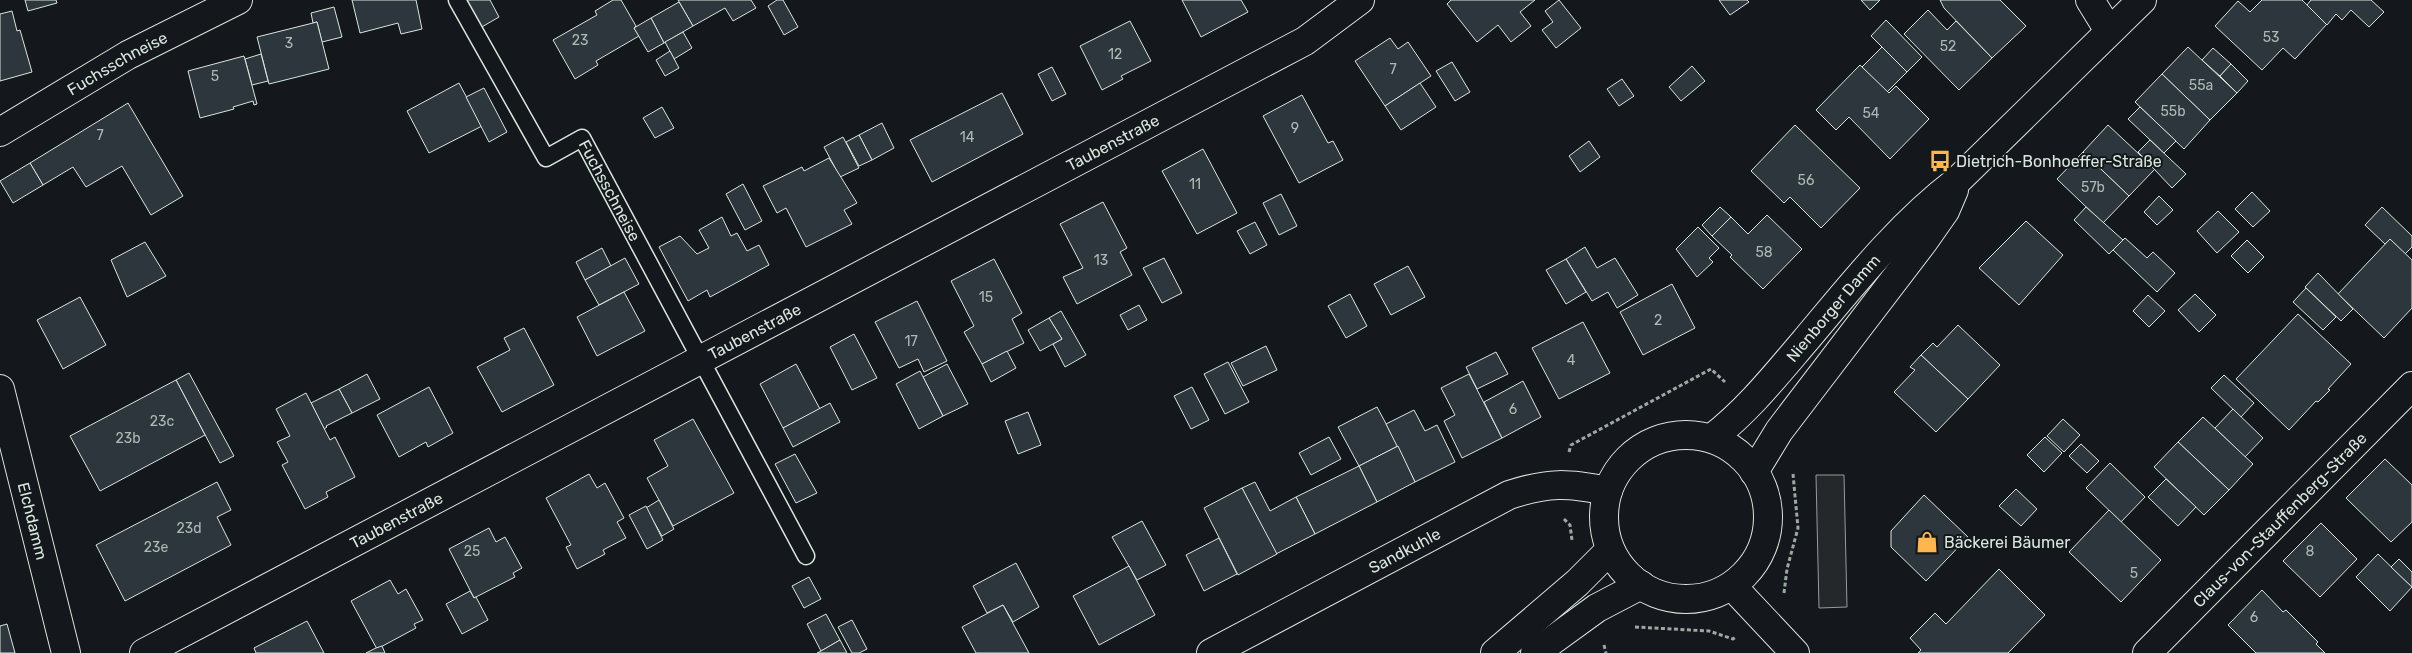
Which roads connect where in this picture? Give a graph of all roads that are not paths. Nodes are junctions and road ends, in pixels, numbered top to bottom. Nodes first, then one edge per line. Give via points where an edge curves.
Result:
1 (238, 0) edge
2 (457, 0) edge
3 (1360, 0) edge
4 (2090, 0) edge
5 (2142, 0) edge
6 (2109, 31) junction
7 (0, 132) edge
8 (1957, 181) junction
9 (700, 360) junction
10 (2412, 386) edge
11 (0, 388) edge
12 (1712, 438) junction
13 (1754, 472) junction
14 (1608, 491) junction
15 (1610, 550) junction
16 (806, 556) dead end
17 (1641, 585) junction
18 (1732, 586) junction
19 (66, 653) edge
20 (144, 653) edge
21 (1211, 653) edge
22 (1495, 653) edge
23 (1535, 653) edge
24 (1795, 653) edge
25 (2146, 653) edge

1 - 7 street, Fuchsschneise via 128,55
2 - 9 lane, Fuchsschneise via 546,158 582,138
3 - 9 street, Taubenstraße via 1305,41
4 - 6 street
5 - 6 street, Nienborger Damm
6 - 8 street, Nienborger Damm
8 - 12 street, Nienborger Damm via 1895,237 1751,405
8 - 13 street, Nienborger Damm via 1945,211 1779,431
9 - 16 lane
9 - 20 street, Taubenstraße
10 - 25 street, Claus-von-Stauffenberg-Straße
11 - 19 street, Elchdamm
12 - 13 street via 1751,466
12 - 14 street via 1686,434 1661,438 1638,450 1620,468
13 - 18 street via 1762,484 1768,506 1768,528 1762,549 1750,568
14 - 15 street via 1604,511
14 - 21 street, Sandkuhle via 1561,484 1539,486 1509,495
15 - 17 street via 1622,573
15 - 22 street via 1577,583
17 - 18 street via 1663,595 1688,598
17 - 23 street via 1597,608
18 - 24 street

